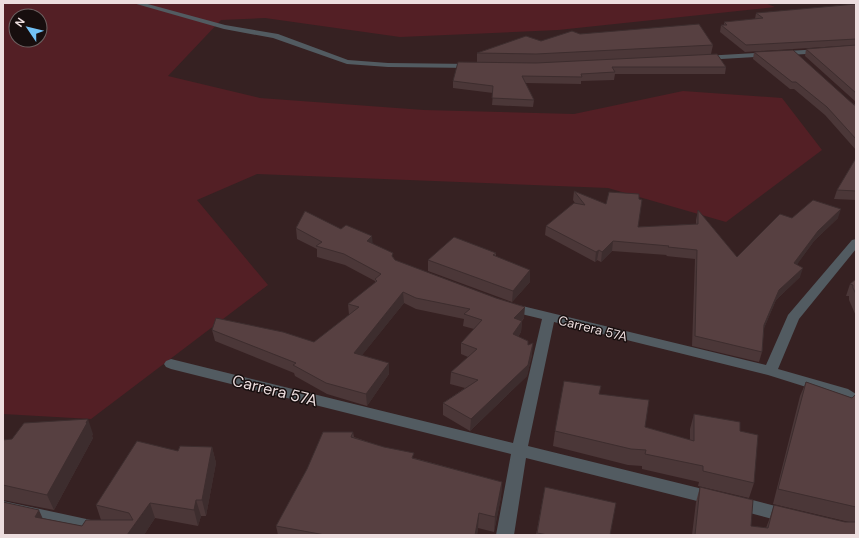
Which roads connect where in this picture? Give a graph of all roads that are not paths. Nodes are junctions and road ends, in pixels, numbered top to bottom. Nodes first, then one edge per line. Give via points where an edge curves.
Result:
1 (136, 3) edge
2 (832, 50) edge
3 (794, 53) junction
4 (692, 59) edge
5 (805, 63) edge
6 (481, 66) edge
7 (856, 242) edge
8 (500, 305) edge
9 (550, 317) junction
10 (171, 364) dead end
11 (770, 371) junction
12 (856, 401) edge
13 (519, 451) junction
14 (3, 508) edge
15 (802, 519) edge
16 (128, 535) edge
17 (505, 535) edge

1 - 6 street via 231,29 275,36 347,62
2 - 3 street
3 - 4 street
3 - 5 street
7 - 11 street via 793,318
8 - 9 street
9 - 11 street, Carrera 57A
9 - 13 street, Carrera 57A
10 - 13 street, Carrera 57A
11 - 12 street, Carrera 57A via 843,393
13 - 15 street, Carrera 57A
13 - 17 street, Carrera 57A
14 - 16 street

